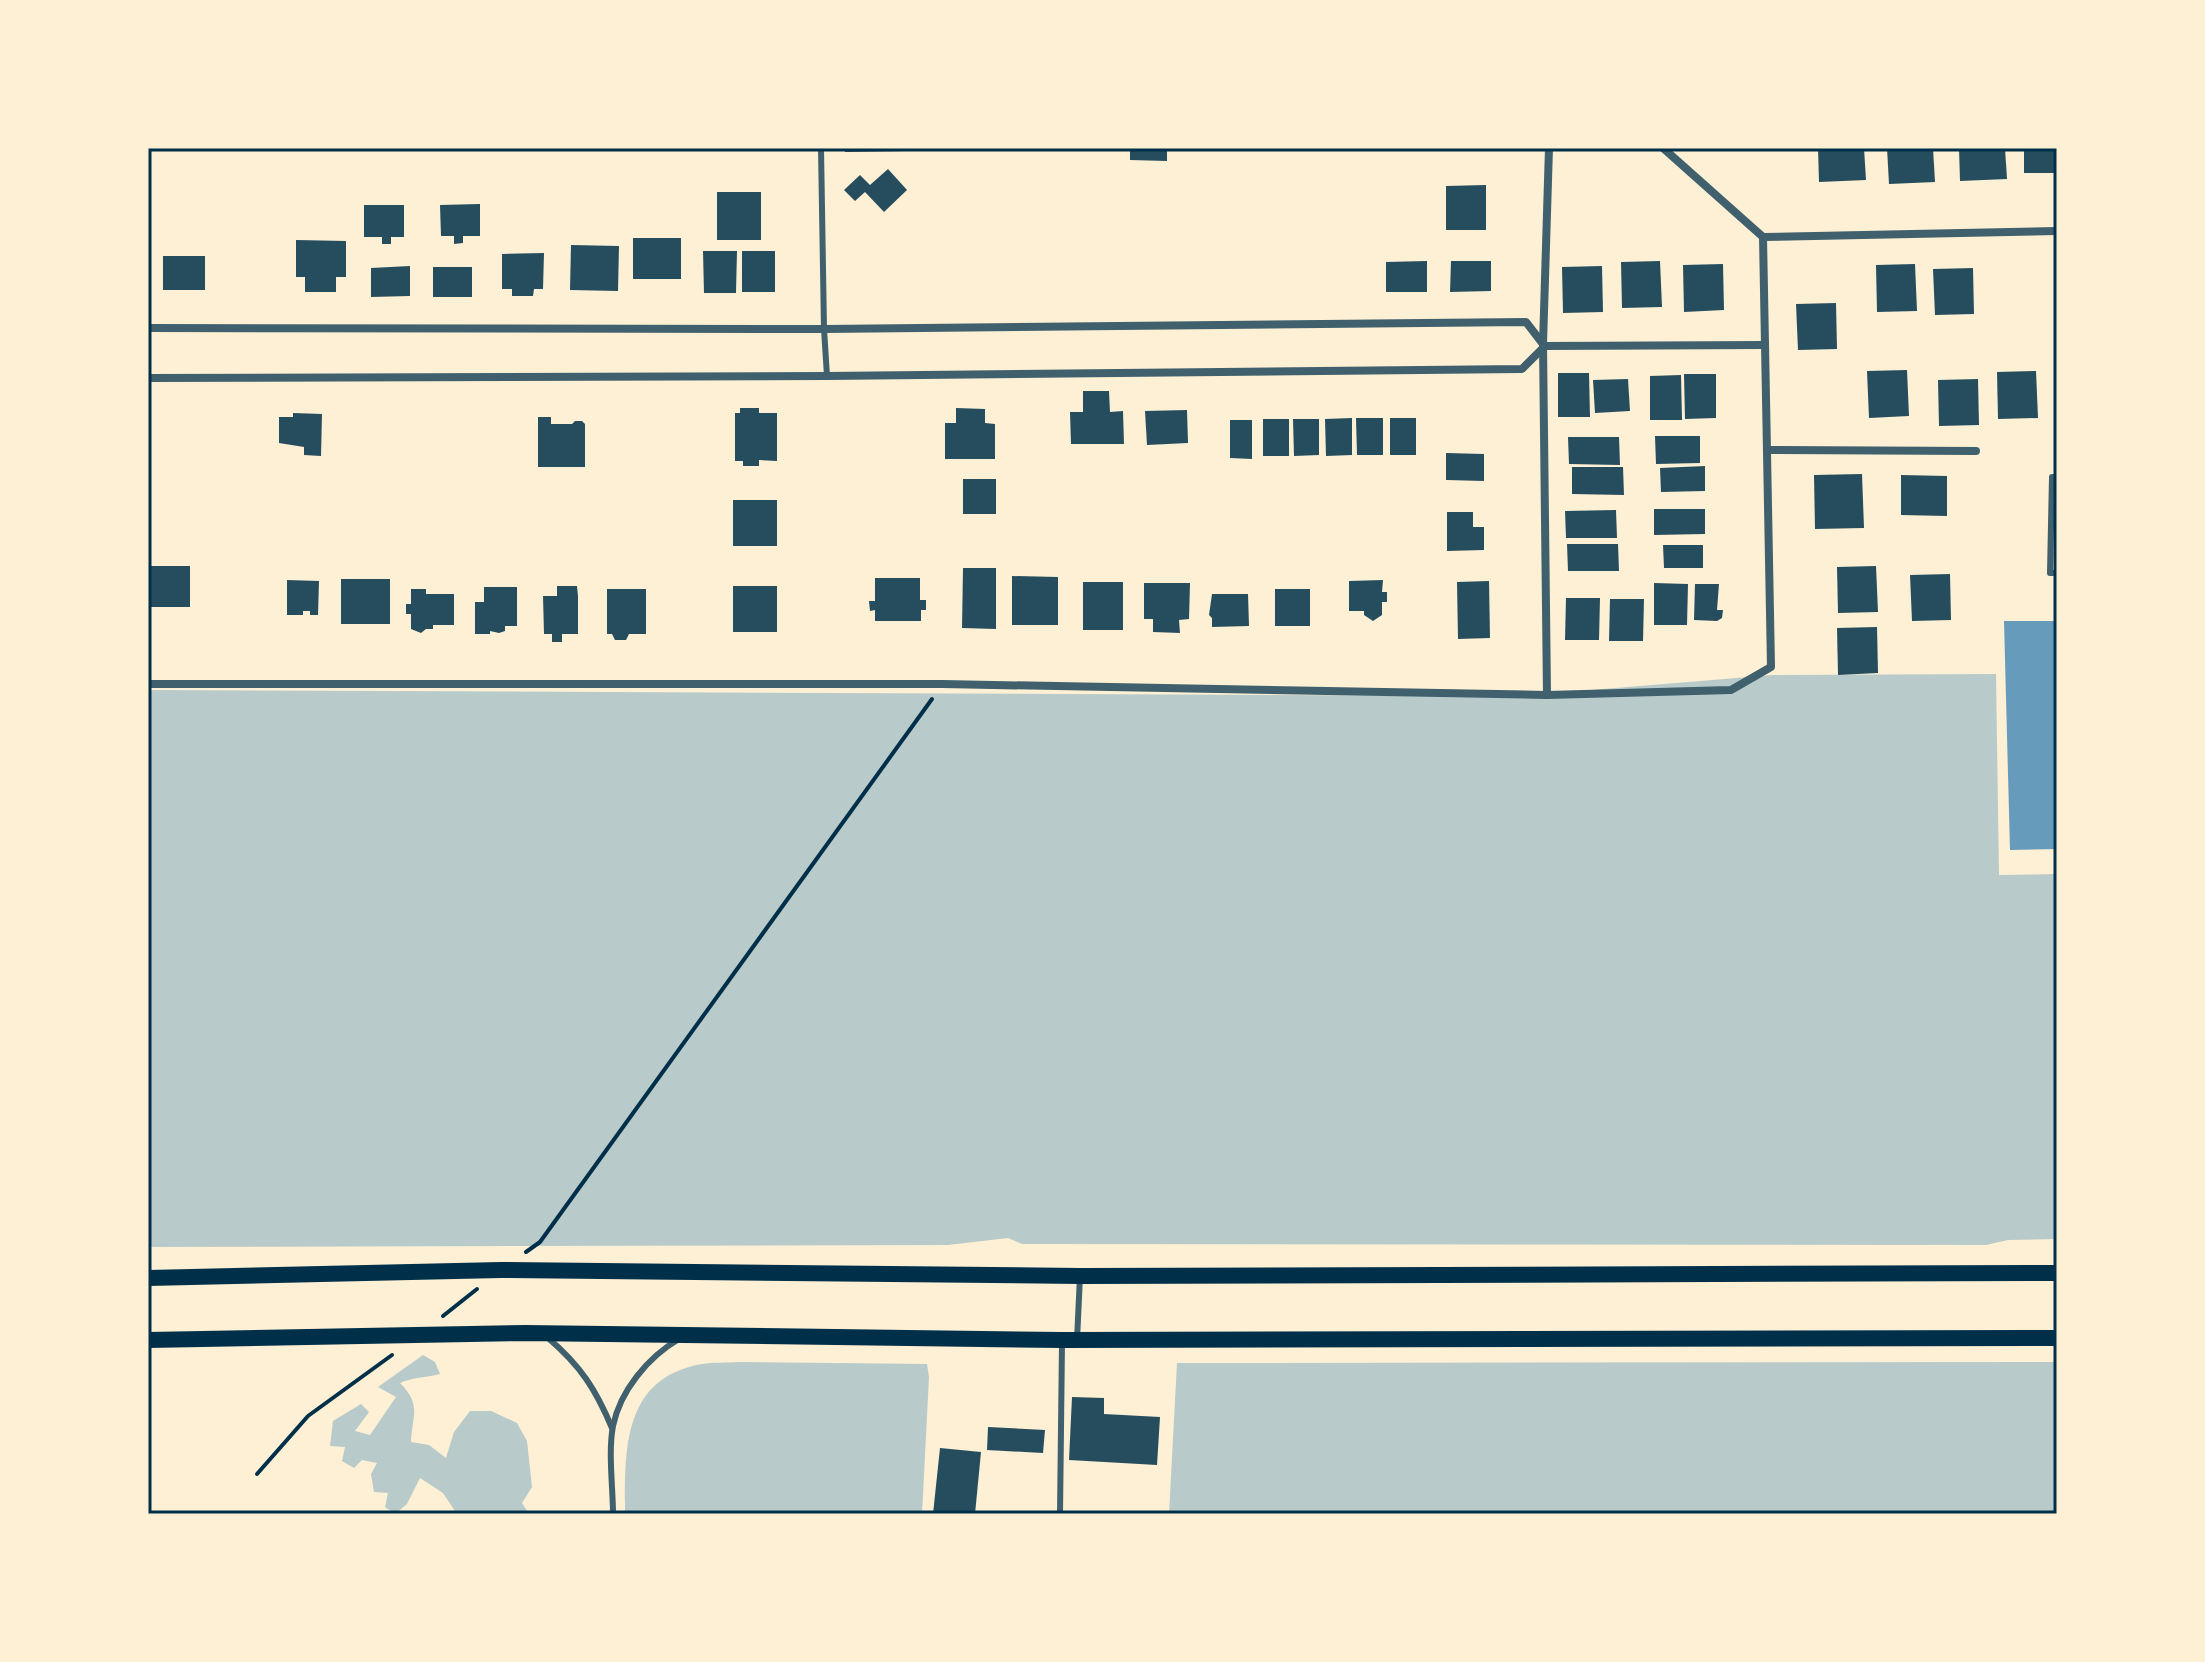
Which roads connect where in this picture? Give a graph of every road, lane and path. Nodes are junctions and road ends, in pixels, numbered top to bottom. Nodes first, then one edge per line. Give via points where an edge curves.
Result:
1 (821, 148) edge
2 (1549, 148) edge
3 (1663, 148) edge
4 (2057, 231) edge
5 (1763, 237) junction
6 (148, 328) edge
7 (824, 329) junction
8 (1765, 345) junction
9 (1543, 346) junction
10 (827, 376) junction
11 (148, 378) edge
12 (1767, 450) junction
13 (1976, 451) dead end
14 (2057, 477) edge
15 (2057, 573) edge
16 (148, 684) edge
17 (942, 684) junction
18 (1547, 695) junction
19 (501, 1270) junction
20 (2057, 1273) edge
21 (1080, 1276) junction
22 (148, 1278) edge
23 (421, 1333) junction
24 (543, 1333) junction
25 (686, 1335) junction
26 (2057, 1338) edge
27 (148, 1340) edge
28 (1069, 1340) junction
29 (612, 1428) junction
30 (257, 1474) dead end
31 (613, 1514) edge
32 (1060, 1514) edge

1 - 7 lane
2 - 9 street
3 - 5 street
4 - 5 street
5 - 8 street
6 - 7 street
7 - 9 street via 1526,322
7 - 10 lane
8 - 9 street
8 - 12 street
9 - 10 street via 1522,369
9 - 18 street
10 - 11 street
12 - 13 street
12 - 18 street via 1771,667 1731,690
14 - 15 lane via 2052,477 2050,573
16 - 17 street
17 - 18 street
17 - 19 path via 540,1242
19 - 21 main road
19 - 22 main road
19 - 23 path
20 - 21 main road
21 - 28 lane
23 - 24 main road
23 - 27 main road
23 - 30 path via 308,1416
24 - 25 main road
24 - 29 lane via 589,1380
25 - 28 main road
25 - 29 lane via 664,1347 643,1369 621,1401
26 - 28 main road
28 - 32 lane
29 - 31 lane

